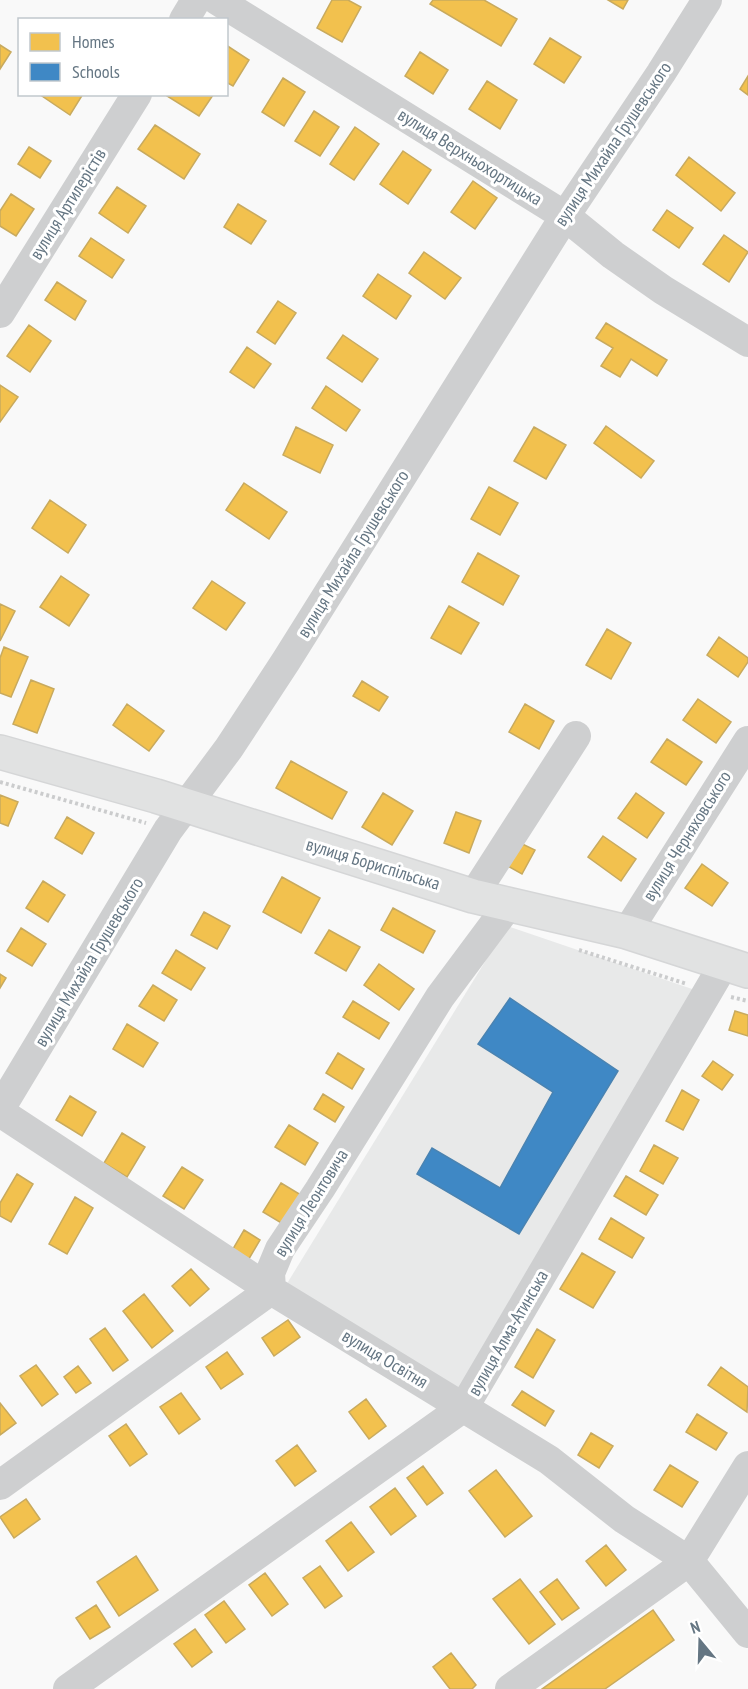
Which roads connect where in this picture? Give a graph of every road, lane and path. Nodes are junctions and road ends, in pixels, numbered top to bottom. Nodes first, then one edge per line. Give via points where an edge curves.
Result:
1 (196, 0) edge
2 (217, 0) edge
3 (707, 0) edge
4 (185, 18) edge
5 (136, 96) edge
6 (565, 216) junction
7 (0, 313) edge
8 (748, 342) edge
9 (576, 736) dead end
10 (748, 741) edge
11 (0, 752) edge
12 (186, 806) junction
13 (473, 896) junction
14 (510, 903) junction
15 (627, 932) junction
16 (736, 967) edge
17 (0, 1111) edge
18 (271, 1290) junction
19 (464, 1407) junction
20 (748, 1466) edge
21 (0, 1485) edge
22 (689, 1561) junction
23 (748, 1632) edge
24 (68, 1689) edge
25 (510, 1689) edge

1 - 4 street
2 - 6 street, вулиця Верхньохортицька
3 - 6 street, вулиця Михайла Грушевського
5 - 7 street, вулиця Артилерістів
6 - 8 street, вулиця Верхньохортицька via 663,290
6 - 12 street, вулиця Михайла Грушевського via 286,661
9 - 13 street
10 - 15 street, вулиця Черняховського
11 - 12 main road, вулиця Бориспільська
12 - 13 main road, вулиця Бориспільська
12 - 17 street, вулиця Михайла Грушевського
13 - 14 main road, вулиця Бориспільська
14 - 15 main road, вулиця Бориспільська
14 - 18 street, вулиця Леонтовича via 440,997 280,1249 270,1273
15 - 16 main road, вулиця Бориспільська
16 - 19 street, вулиця Алма-Атинська
17 - 18 street, вулиця Освітня
18 - 19 street, вулиця Освітня
18 - 21 street
19 - 22 street, вулиця Освітня via 549,1460 624,1519
19 - 24 street, вулиця Алма-Атинська
20 - 22 street
22 - 23 street, вулиця Освітня
22 - 25 street

